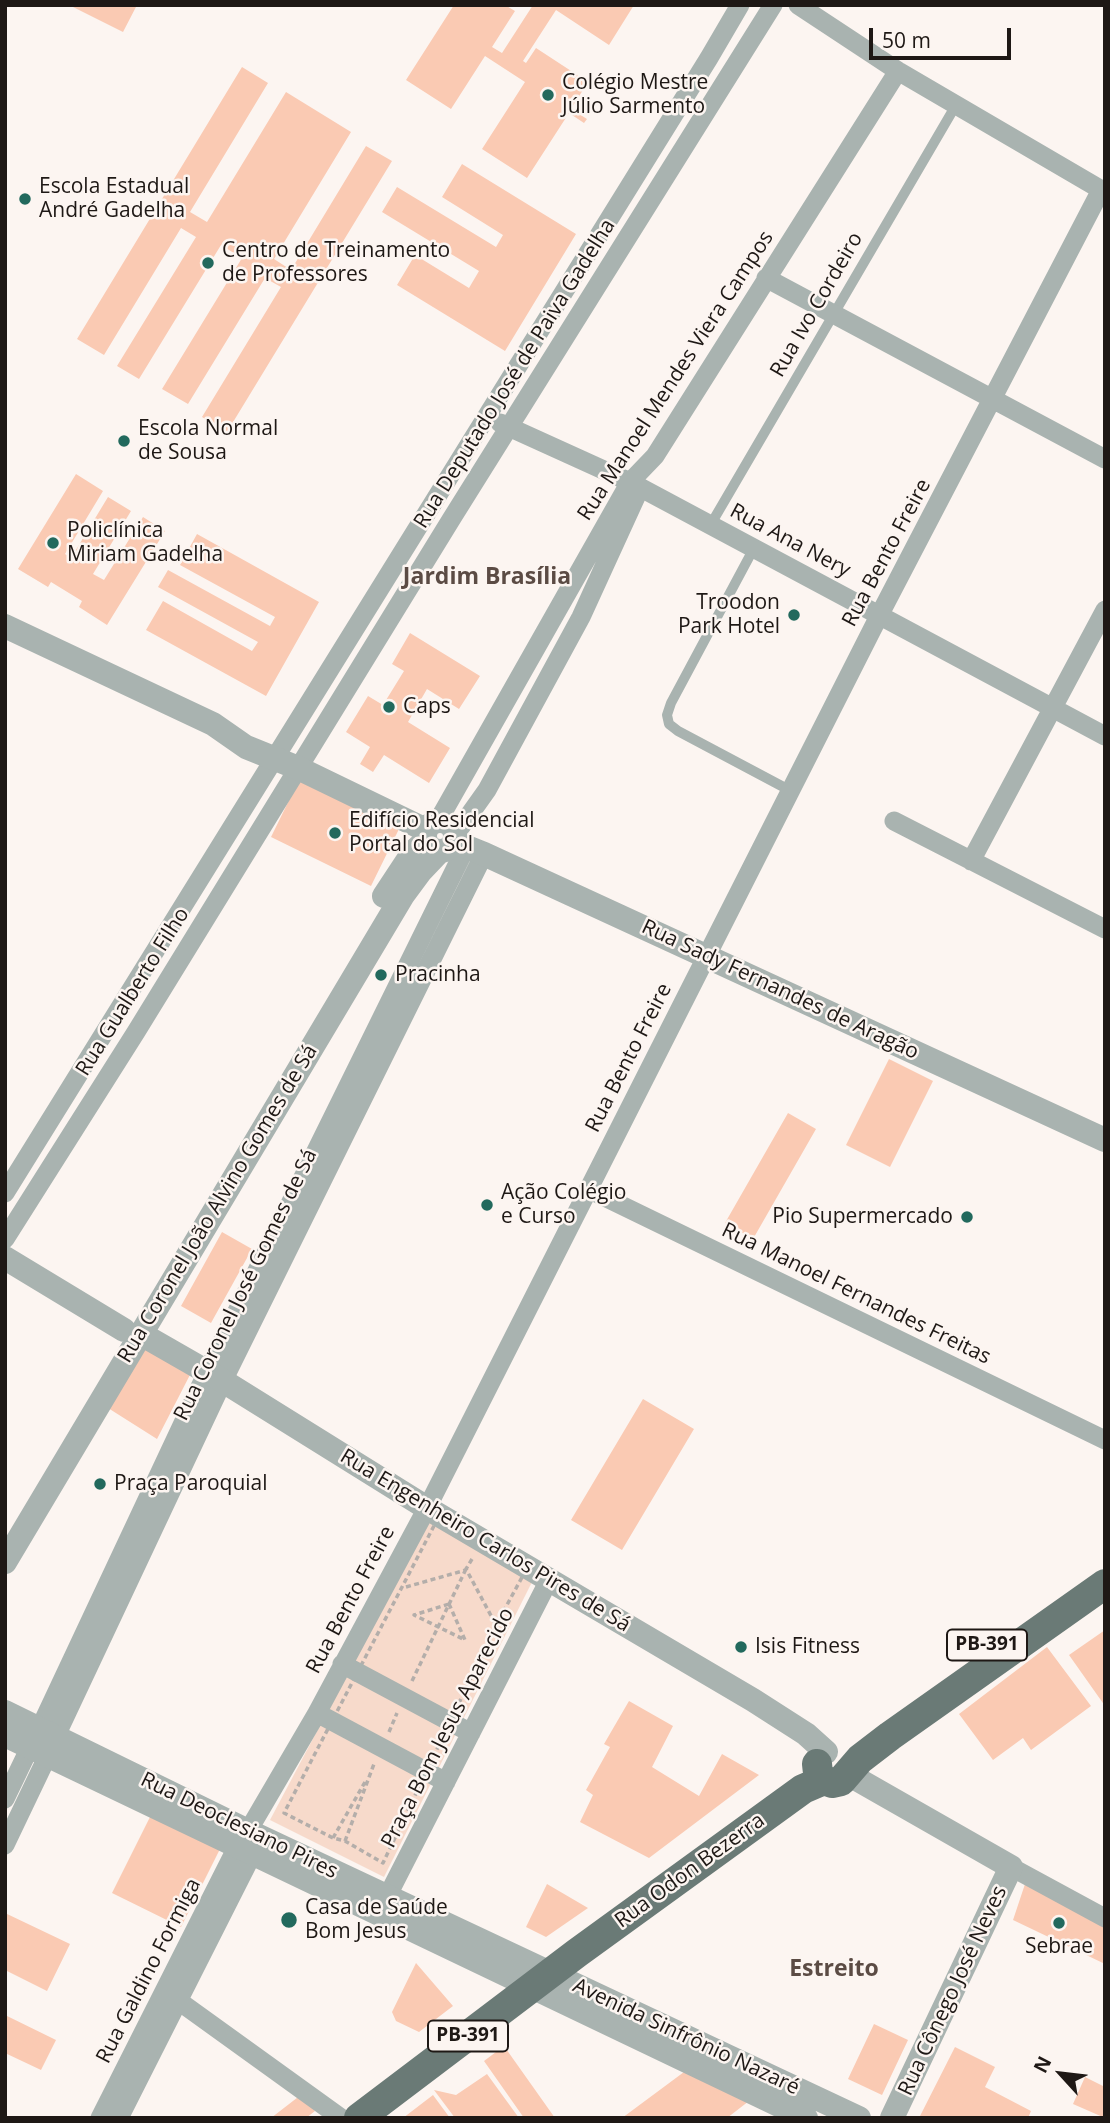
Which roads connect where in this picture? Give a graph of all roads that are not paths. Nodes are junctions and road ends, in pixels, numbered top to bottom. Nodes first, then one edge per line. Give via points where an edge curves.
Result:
1 (740, 5) edge
2 (773, 5) edge
3 (798, 5) edge
4 (709, 58) junction
5 (898, 71) junction
6 (729, 75) junction
7 (956, 105) junction
8 (665, 129) junction
9 (686, 144) junction
10 (1103, 191) edge
11 (766, 278) junction
12 (833, 314) junction
13 (993, 399) junction
14 (487, 415) junction
15 (509, 428) junction
16 (1105, 459) edge
17 (635, 485) junction
18 (431, 505) junction
19 (452, 518) junction
20 (711, 524) junction
21 (754, 548) junction
22 (383, 581) junction
23 (404, 595) junction
24 (1105, 610) edge
25 (880, 614) junction
26 (5, 626) edge
27 (5, 641) edge
28 (1052, 706) junction
29 (1105, 736) edge
30 (246, 747) junction
31 (274, 759) junction
32 (298, 768) junction
33 (791, 791) junction
34 (894, 821) dead end
35 (449, 840) junction
36 (971, 861) junction
37 (210, 863) junction
38 (231, 877) junction
39 (1102, 922) edge
40 (705, 957) junction
41 (115, 1017) junction
42 (136, 1032) junction
43 (1105, 1140) edge
44 (588, 1189) junction
45 (5, 1193) edge
46 (5, 1239) edge
47 (5, 1258) edge
48 (130, 1337) junction
49 (215, 1377) junction
50 (1105, 1440) edge
51 (34, 1498) junction
52 (427, 1508) junction
53 (5, 1530) edge
54 (1105, 1560) edge
55 (5, 1562) edge
56 (549, 1580) junction
57 (1105, 1584) edge
58 (342, 1664) junction
59 (5, 1712) edge
60 (317, 1713) junction
61 (471, 1733) junction
62 (5, 1735) edge
63 (43, 1743) junction
64 (830, 1769) junction
65 (446, 1782) junction
66 (5, 1799) edge
67 (246, 1843) junction
68 (5, 1845) edge
69 (1011, 1867) junction
70 (387, 1897) junction
71 (1105, 1918) edge
72 (542, 1980) junction
73 (172, 1995) junction
74 (685, 2047) junction
75 (894, 2117) edge
76 (100, 2118) edge
77 (119, 2118) edge
78 (341, 2118) edge
79 (359, 2118) edge
80 (806, 2118) edge
81 (859, 2118) edge

1 - 4 street, Rua Deputado José de Paiva Gadelha
2 - 6 street, Rua Deputado José de Paiva Gadelha
3 - 5 street
4 - 6 street
4 - 8 street, Rua Deputado José de Paiva Gadelha
5 - 7 street
5 - 11 street, Rua Manoel Mendes Viera Campos
6 - 9 street, Rua Deputado José de Paiva Gadelha
7 - 10 street
7 - 12 lane, Rua Ivo Cordeiro
8 - 9 street
8 - 14 street, Rua Deputado José de Paiva Gadelha
9 - 15 street, Rua Deputado José de Paiva Gadelha
10 - 13 street, Rua Bento Freire
11 - 12 street
11 - 17 street, Rua Manoel Mendes Viera Campos
12 - 13 street
12 - 20 lane, Rua Ivo Cordeiro
13 - 16 street
13 - 25 street, Rua Bento Freire
14 - 15 street, Rua Ana Nery
14 - 18 street, Rua Deputado José de Paiva Gadelha
15 - 17 street, Rua Ana Nery
15 - 19 street, Rua Deputado José de Paiva Gadelha
17 - 20 street, Rua Ana Nery
17 - 35 street, Rua Manoel Mendes Viera Campos
17 - 35 street via 581,618 487,790
18 - 19 street
18 - 22 street, Rua Deputado José de Paiva Gadelha
19 - 23 street, Rua Deputado José de Paiva Gadelha
20 - 21 street, Rua Ana Nery
21 - 25 street, Rua Ana Nery
21 - 33 lane via 667,715 678,731
22 - 23 street
22 - 31 street, Rua Deputado José de Paiva Gadelha
23 - 32 street, Rua Deputado José de Paiva Gadelha
24 - 28 street
25 - 28 street, Rua Ana Nery
25 - 33 street, Rua Bento Freire
26 - 30 street via 213,724
27 - 30 street via 216,739
28 - 29 street, Rua Ana Nery
28 - 36 street
30 - 31 street
31 - 32 street, Rua Sady Fernandes de Aragão
31 - 37 street, Rua Gualberto Filho
32 - 35 street, Rua Sady Fernandes de Aragão
32 - 38 street, Rua Gualberto Filho
33 - 40 street, Rua Bento Freire
34 - 36 street
35 - 40 street, Rua Sady Fernandes de Aragão
35 - 48 street, Rua Coronel João Alvino Gomes de Sá via 413,852 393,880 327,1007
35 - 49 street, Rua Coronel José Gomes de Sá
36 - 39 street
37 - 38 street
37 - 41 street, Rua Gualberto Filho
38 - 42 street, Rua Gualberto Filho
40 - 43 street, Rua Sady Fernandes de Aragão
40 - 44 street, Rua Bento Freire
41 - 42 street
41 - 45 street, Rua Gualberto Filho
42 - 46 street, Rua Gualberto Filho
44 - 50 street, Rua Manoel Fernandes Freitas
44 - 52 street, Rua Bento Freire
47 - 48 street, Rua Engenheiro Carlos Pires de Sá
48 - 49 street, Rua Engenheiro Carlos Pires de Sá
48 - 51 street, Rua Coronel João Alvino Gomes de Sá
49 - 52 street, Rua Engenheiro Carlos Pires de Sá
49 - 63 street, Rua Coronel José Gomes de Sá
51 - 53 street, Rua Coronel João Alvino Gomes de Sá
51 - 55 street, Rua Coronel João Alvino Gomes de Sá
52 - 56 street, Rua Engenheiro Carlos Pires de Sá
52 - 58 street, Rua Bento Freire
54 - 64 main road, PB-391 via 863,1735
56 - 61 street, Praça Bom Jesus Aparecido
56 - 64 street, Rua Engenheiro Carlos Pires de Sá via 791,1723
57 - 64 main road, PB-391 via 890,1736
58 - 60 street, Rua Bento Freire
58 - 61 street
59 - 63 street, Rua Deoclesiano Pires
60 - 65 street
60 - 67 street, Rua Bento Freire
61 - 65 street, Praça Bom Jesus Aparecido
62 - 63 street, Rua Deoclesiano Pires
63 - 66 street, Rua Coronel José Gomes de Sá
63 - 67 street, Rua Deoclesiano Pires
63 - 68 street, Rua Coronel José Gomes de Sá
64 - 69 street, Rua Engenheiro Carlos Pires de Sá
64 - 72 main road, Rua Odon Bezerra / PB-391
65 - 70 street, Praça Bom Jesus Aparecido
67 - 70 street, Rua Deoclesiano Pires
67 - 72 street, Rua Deoclesiano Pires
67 - 73 street, Rua Galdino Formiga
69 - 71 street
69 - 75 street, Rua Cônego José Neves
70 - 72 street, Rua Deoclesiano Pires
72 - 74 street, Avenida Sinfrônio Nazaré
72 - 79 main road, PB-391
73 - 76 street, Rua Galdino Formiga
73 - 77 street, Rua Galdino Formiga
73 - 78 street
74 - 80 street, Avenida Sinfrônio Nazaré
74 - 81 street, Avenida Sinfrônio Nazaré

